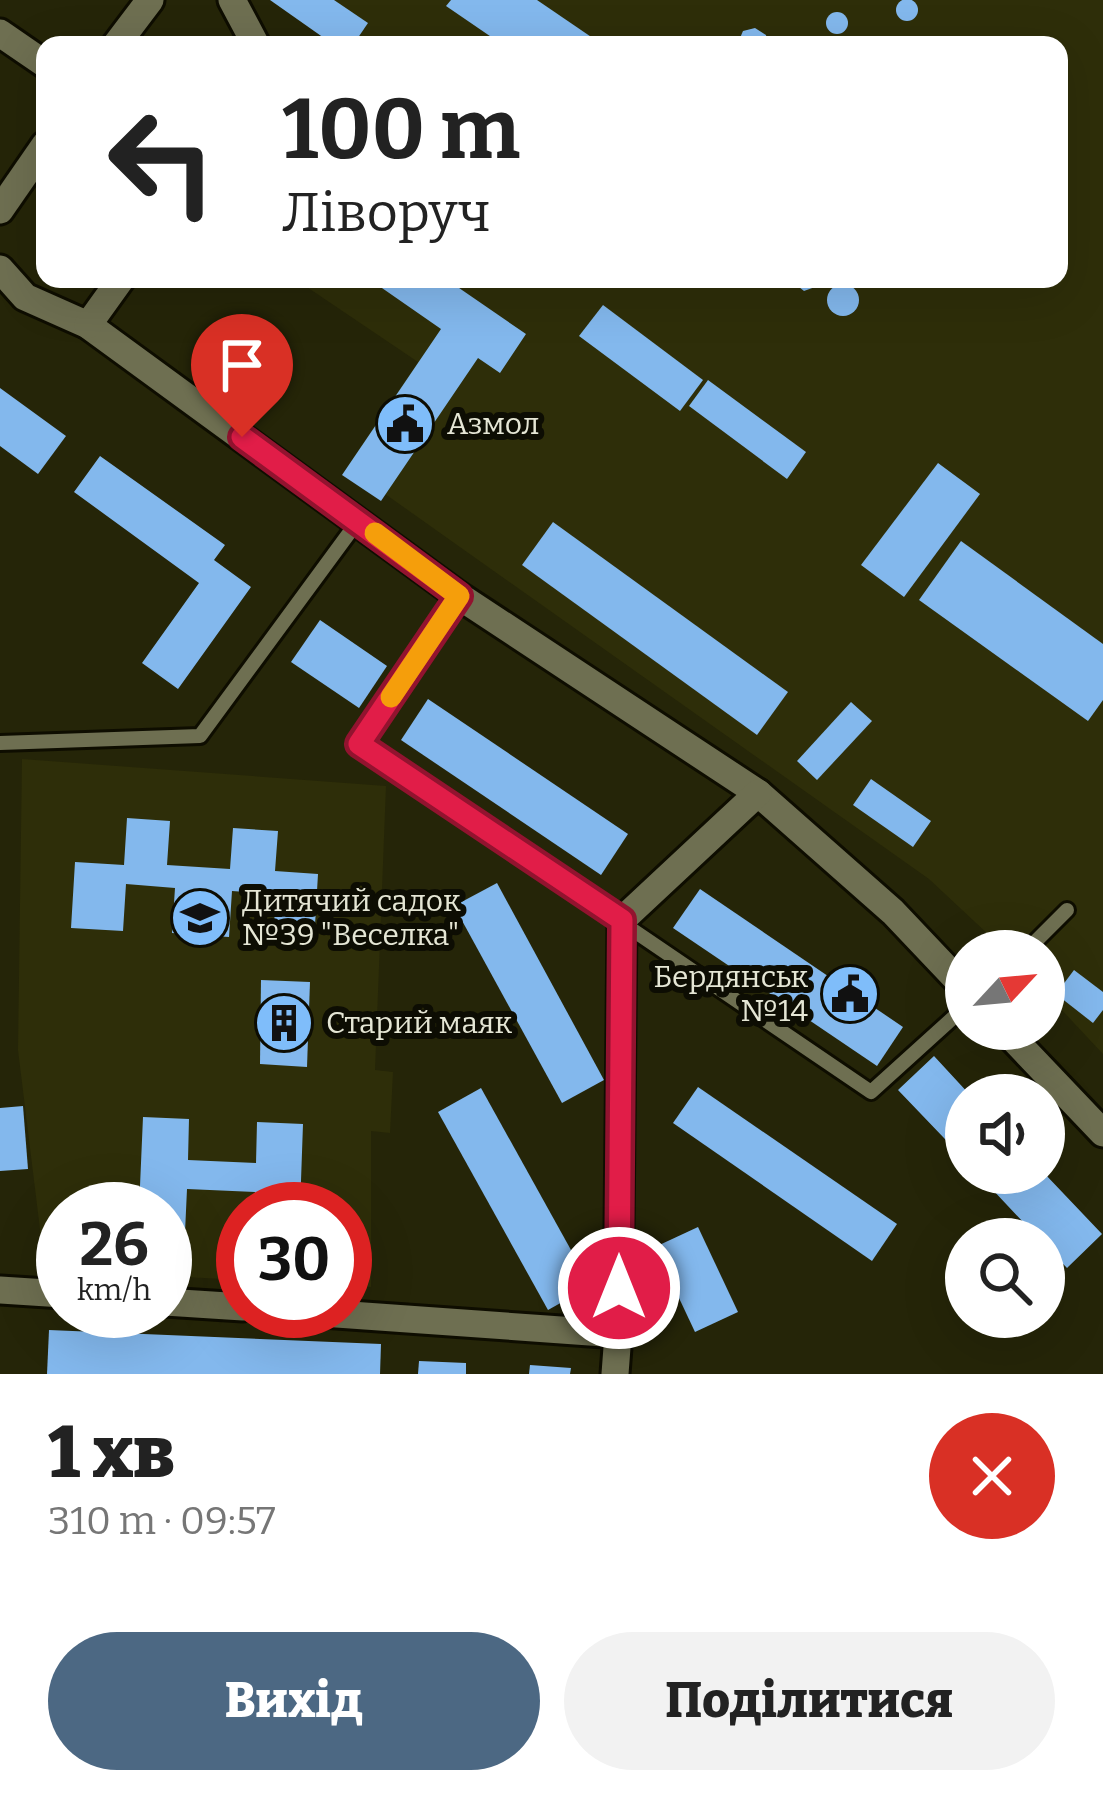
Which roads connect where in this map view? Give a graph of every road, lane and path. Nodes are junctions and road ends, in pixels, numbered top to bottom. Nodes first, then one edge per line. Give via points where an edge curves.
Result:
1 (150, 0) edge
2 (232, 0) edge
3 (0, 33) edge
4 (123, 36) edge
5 (251, 36) edge
6 (36, 58) edge
7 (36, 158) edge
8 (0, 209) edge
9 (0, 269) edge
10 (115, 288) edge
11 (88, 325) junction
12 (358, 520) junction
13 (459, 596) junction
14 (0, 743) edge
15 (758, 793) junction
16 (1067, 910) dead end
17 (622, 920) junction
18 (1047, 930) edge
19 (945, 967) edge
20 (945, 1025) edge
21 (1024, 1050) edge
22 (1103, 1133) edge
23 (0, 1290) edge
24 (36, 1292) edge
25 (372, 1317) edge
26 (618, 1334) junction
27 (615, 1374) edge

1 - 4 street
2 - 5 street
3 - 6 street
7 - 8 street
9 - 11 street via 25,297
10 - 11 street
11 - 12 street
12 - 13 street
12 - 14 lane via 200,736
13 - 15 street
13 - 17 lane via 359,744
15 - 17 street
15 - 19 street
16 - 18 lane
17 - 20 lane via 871,1092
17 - 26 street
21 - 22 street
23 - 24 street
25 - 26 street
26 - 27 street

